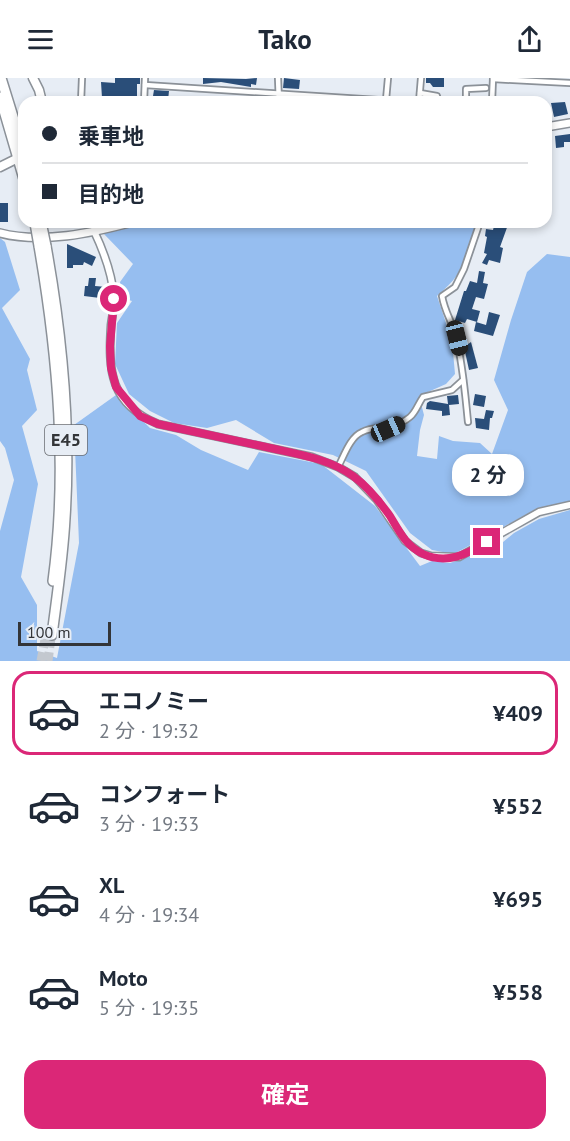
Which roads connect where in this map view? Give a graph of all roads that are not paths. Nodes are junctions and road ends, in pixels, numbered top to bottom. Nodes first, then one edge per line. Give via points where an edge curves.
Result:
1 (1, 78) edge
2 (33, 78) edge
3 (82, 78) edge
4 (145, 78) edge
5 (279, 78) edge
6 (388, 78) edge
7 (421, 78) edge
8 (493, 79) edge
9 (570, 83) edge
10 (145, 85) junction
11 (486, 88) dead end
12 (279, 93) junction
13 (420, 93) junction
14 (0, 96) edge
15 (40, 96) edge
16 (81, 96) edge
17 (144, 96) edge
18 (325, 96) edge
19 (386, 96) edge
20 (420, 96) edge
21 (437, 96) edge
22 (466, 96) edge
23 (492, 96) edge
24 (570, 123) edge
25 (552, 126) edge
26 (18, 133) edge
27 (18, 158) edge
28 (14, 160) dead end
29 (0, 167) edge
30 (38, 228) edge
31 (94, 228) edge
32 (107, 228) edge
33 (478, 228) edge
34 (94, 231) junction
35 (0, 233) edge
36 (463, 380) junction
37 (468, 422) dead end
38 (339, 467) junction
39 (570, 505) edge
40 (49, 635) tunnel mouth

1 - 26 highway
2 - 15 highway
3 - 16 street
4 - 10 street
5 - 12 street
6 - 19 street
7 - 13 street
8 - 9 street
8 - 23 street
10 - 12 street
10 - 17 street
11 - 22 street via 466,89
12 - 18 street
13 - 20 street
13 - 21 street
14 - 27 highway
24 - 25 main road
28 - 29 highway
30 - 40 highway, E45, bridge via 56,363 60,469
31 - 34 street
32 - 34 main road
33 - 36 street via 455,287 442,297 461,355
34 - 35 main road via 45,237
34 - 38 street via 108,261 114,299 111,368 116,387 140,416 158,424 312,457
36 - 37 street
36 - 38 street via 452,390 423,398 413,415 403,422 388,429 360,432
38 - 39 street via 372,494 405,541 431,556 459,557 539,512

